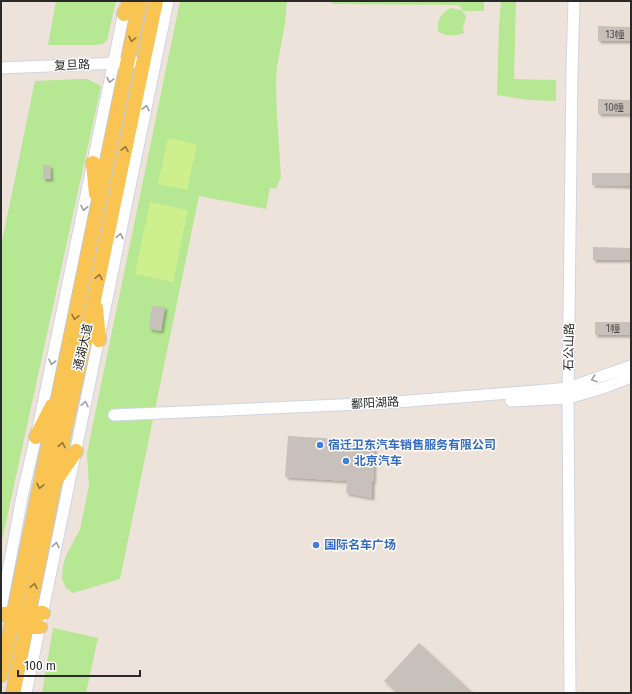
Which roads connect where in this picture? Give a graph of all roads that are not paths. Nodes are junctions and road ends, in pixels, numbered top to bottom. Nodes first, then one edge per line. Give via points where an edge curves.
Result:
1 (130, 1) edge
2 (140, 1) edge
3 (168, 1) edge
4 (574, 1) edge
5 (156, 5) edge
6 (125, 8) edge
7 (143, 62) junction
8 (120, 63) junction
9 (1, 68) edge
10 (93, 162) junction
11 (97, 209) junction
12 (95, 294) junction
13 (99, 340) junction
14 (631, 366) edge
15 (631, 377) edge
16 (60, 389) junction
17 (568, 393) junction
18 (114, 418) dead end
19 (36, 437) junction
20 (76, 451) junction
21 (54, 483) junction
22 (5, 612) edge
23 (34, 620) junction
24 (6, 628) edge
25 (1, 675) edge
26 (13, 693) edge
27 (26, 693) edge
28 (570, 693) edge

1 - 6 main road
2 -> 8 main road, 通湖大道
13 -> 3 street
4 - 17 street, 石公山路
5 - 7 main road, 通湖大道
6 - 8 street
7 - 8 street, 复旦路
12 -> 7 main road, 通湖大道
8 - 9 street, 复旦路
8 -> 10 street
8 - 11 main road, 通湖大道
10 - 11 main road
10 -> 19 street
11 -> 16 main road, 通湖大道
12 - 13 main road
21 -> 12 main road, 通湖大道
20 -> 13 street
14 -> 17 street, 鄱阳湖路
15 - 17 street, 鄱阳湖路 via 603,388
16 - 19 main road
16 -> 22 main road, 通湖大道
17 - 18 street, 鄱阳湖路 via 384,409
17 - 28 street, 石公山路
19 - 22 street via 23,492
20 - 21 main road
23 -> 20 street
23 -> 21 main road, 通湖大道
22 - 23 main road
22 - 24 main road, 通湖大道
23 - 24 main road
23 - 26 main road, 通湖大道
23 - 27 street
24 - 25 main road, 通湖大道

